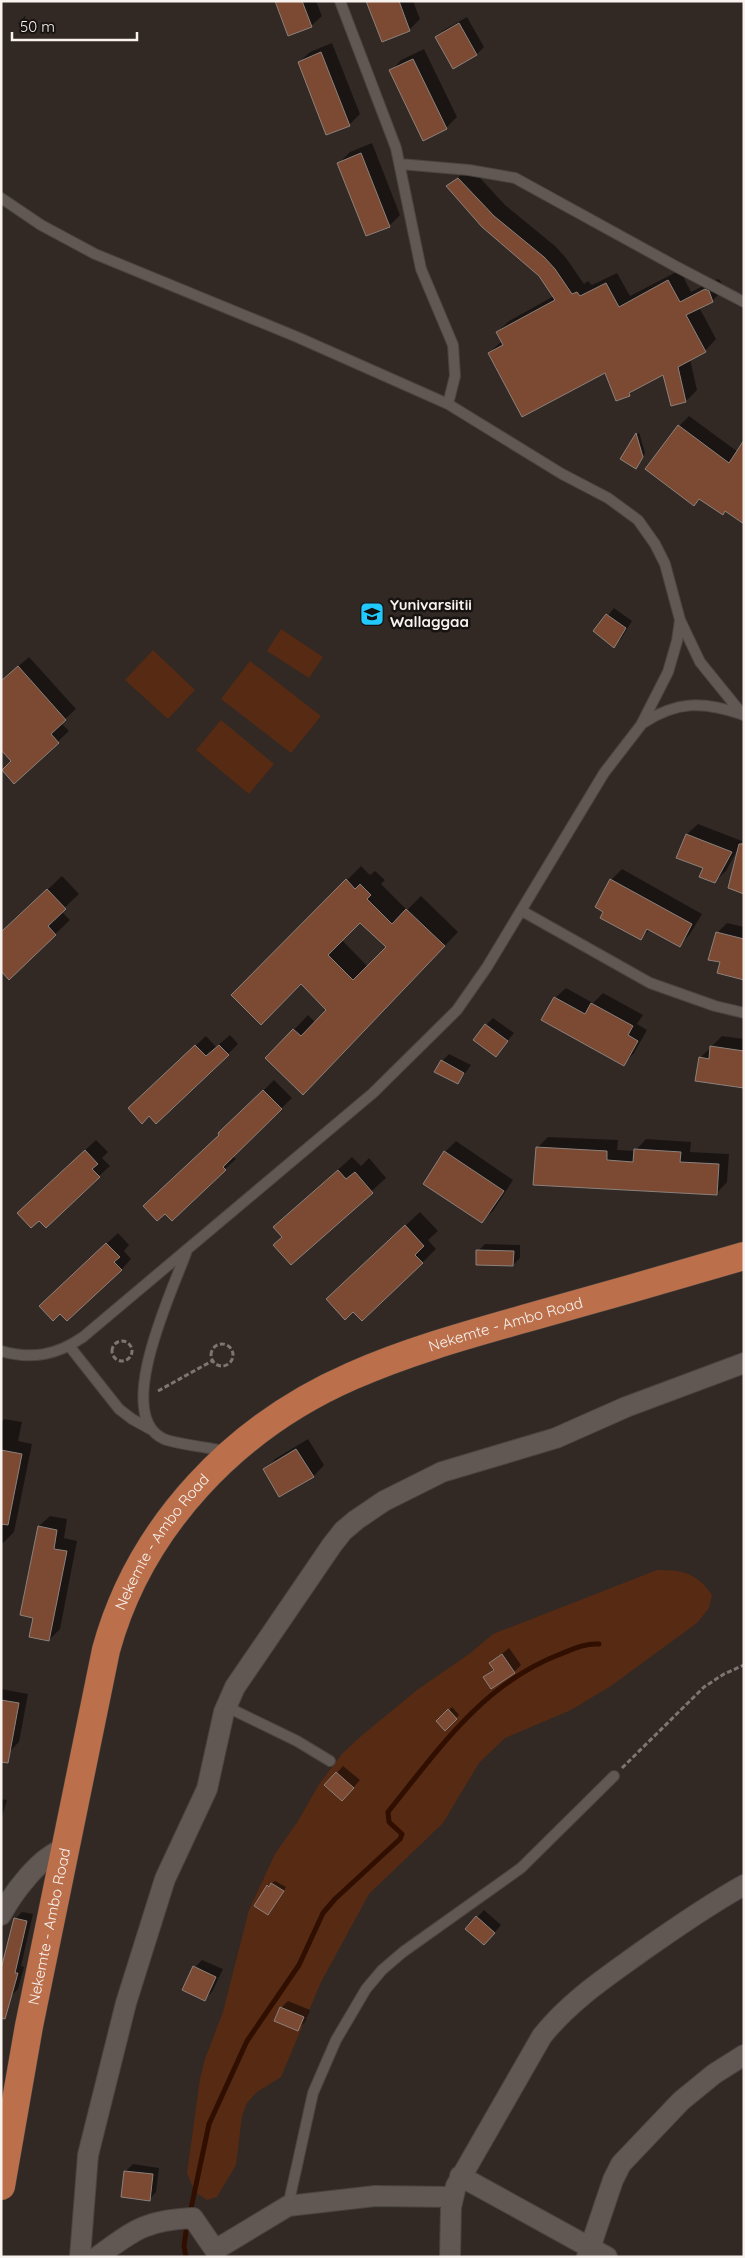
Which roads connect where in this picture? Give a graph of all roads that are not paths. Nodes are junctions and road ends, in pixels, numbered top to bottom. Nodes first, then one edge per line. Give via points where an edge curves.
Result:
1 (340, 1) edge
2 (400, 164) junction
3 (1, 198) edge
4 (744, 302) edge
5 (448, 404) junction
6 (680, 620) junction
7 (743, 715) edge
8 (641, 725) junction
9 (522, 911) junction
10 (744, 1013) edge
11 (187, 1252) junction
12 (744, 1256) edge
13 (70, 1346) junction
14 (1, 1351) edge
15 (744, 1363) edge
16 (154, 1432) junction
17 (232, 1453) junction
18 (227, 1706) junction
19 (330, 1761) dead end
20 (614, 1776) road end
21 (64, 1850) junction
22 (744, 1884) edge
23 (1, 1915) edge
24 (744, 2055) edge
25 (460, 2176) junction
26 (1, 2186) edge
27 (453, 2197) junction
28 (288, 2206) junction
29 (217, 2253) edge
30 (594, 2254) edge
31 (80, 2257) edge
32 (97, 2257) edge
33 (450, 2257) edge

1 - 2 lane
2 - 4 lane via 515,178
2 - 5 lane via 421,269 453,345 455,376
3 - 5 lane via 41,225 95,254 297,337
5 - 6 lane via 562,474 608,498 638,520 660,554
6 - 7 lane via 700,662
6 - 8 lane via 668,672
7 - 8 lane via 723,708 689,705 665,710
8 - 9 lane via 600,779
9 - 10 lane via 650,983
9 - 11 lane via 476,984 430,1038 373,1093
11 - 13 lane
11 - 16 lane via 149,1354 145,1416
12 - 17 highway, Nekemte - Ambo Road via 472,1334 351,1376 304,1401 250,1436
13 - 14 lane via 45,1355
13 - 16 lane via 118,1409
15 - 18 street via 626,1407 556,1438 442,1472 384,1501 343,1531 242,1674
16 - 17 lane via 164,1439
17 - 21 highway, Nekemte - Ambo Road via 204,1478 174,1513 141,1562 121,1602 106,1650
18 - 19 lane via 296,1740
18 - 31 street via 207,1789 165,1879 126,2003 88,2155
20 - 28 lane via 521,1868 403,1952 366,1989 336,2040 313,2093
21 - 23 street via 45,1860
21 - 26 highway, Nekemte - Ambo Road
22 - 25 street via 601,1980 554,2020
24 - 30 street via 681,2101 621,2164 613,2180
25 - 27 street
25 - 30 street
27 - 28 street via 375,2196
27 - 33 street
28 - 29 street
29 - 32 street via 187,2218 147,2224

